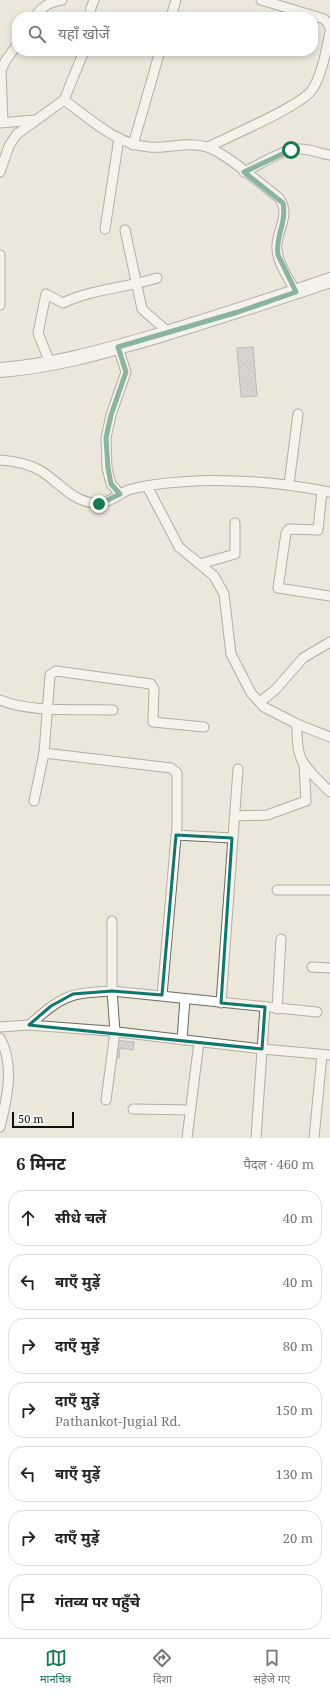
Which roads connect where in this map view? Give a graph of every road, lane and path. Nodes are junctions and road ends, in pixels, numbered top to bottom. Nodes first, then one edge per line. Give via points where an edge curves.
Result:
1 (62, 0) edge
2 (94, 0) edge
3 (176, 0) edge
4 (261, 0) edge
5 (38, 12) edge
6 (91, 12) edge
7 (172, 12) edge
8 (301, 12) edge
9 (318, 17) edge
10 (330, 28) edge
11 (330, 32) edge
12 (12, 51) edge
13 (82, 56) edge
14 (159, 56) edge
15 (1, 65) edge
16 (64, 100) junction
17 (37, 120) junction
18 (2, 122) edge
19 (119, 138) junction
20 (133, 145) junction
21 (208, 147) junction
22 (330, 155) edge
23 (0, 172) edge
24 (244, 172) junction
25 (105, 229) dead end
26 (125, 230) dead end
27 (0, 256) edge
28 (157, 278) dead end
29 (330, 280) edge
30 (136, 285) junction
31 (296, 292) junction
32 (0, 305) edge
33 (168, 332) junction
34 (118, 347) junction
35 (50, 363) junction
36 (0, 370) edge
37 (298, 414) dead end
38 (0, 460) edge
39 (289, 484) junction
40 (147, 486) junction
41 (326, 492) edge
42 (120, 494) junction
43 (235, 523) dead end
44 (200, 564) junction
45 (330, 596) edge
46 (330, 642) edge
47 (0, 700) edge
48 (260, 702) junction
49 (47, 708) junction
50 (113, 710) dead end
51 (297, 724) junction
52 (204, 727) dead end
53 (330, 737) edge
54 (44, 752) junction
55 (304, 765) junction
56 (238, 768) dead end
57 (330, 792) edge
58 (34, 801) dead end
59 (235, 816) junction
60 (176, 835) junction
61 (232, 838) junction
62 (278, 890) dead end
63 (330, 890) edge
64 (112, 921) dead end
65 (281, 939) dead end
66 (312, 967) dead end
67 (330, 968) edge
68 (112, 991) junction
69 (162, 995) junction
70 (186, 998) junction
71 (221, 1003) junction
72 (265, 1008) junction
73 (277, 1009) junction
74 (317, 1012) dead end
75 (29, 1025) junction
76 (0, 1027) edge
77 (115, 1032) junction
78 (0, 1038) edge
79 (182, 1040) junction
80 (198, 1042) junction
81 (262, 1049) junction
82 (326, 1055) edge
83 (106, 1100) dead end
84 (133, 1109) dead end
85 (190, 1110) junction
86 (0, 1127) edge
87 (188, 1138) edge
88 (256, 1138) edge
89 (314, 1138) edge

1 - 5 street via 46,5
2 - 6 street
3 - 7 street
4 - 8 street
9 - 10 street via 324,19
11 - 21 street via 318,78 311,92 286,108
12 - 15 street
13 - 16 street
14 - 20 street
15 - 18 street
16 - 17 street
16 - 19 street
17 - 18 street
17 - 23 street via 17,134 9,146
19 - 20 street
19 - 25 street
20 - 21 street via 149,147 184,144
21 - 24 street
22 - 24 street via 305,149 291,150
24 - 31 street via 283,203 283,222 277,249
26 - 30 street
27 - 32 street
28 - 30 street
29 - 31 main road
30 - 33 street via 142,309
30 - 35 street via 80,295 63,303 46,294 38,333
31 - 33 main road
33 - 34 main road
34 - 35 main road
34 - 42 street via 126,372 106,438 111,484
35 - 36 main road
37 - 39 street
38 - 42 street via 26,464 75,497 88,502 99,504
39 - 40 street via 179,481
39 - 41 street
40 - 42 street
40 - 44 street via 179,547
41 - 45 street via 318,530 289,529 286,533 278,588
43 - 44 street via 235,554
44 - 48 street via 214,576 224,594 231,654 251,693
46 - 48 street via 303,658 276,689
47 - 49 street via 9,704
48 - 51 street via 264,707
49 - 50 street
49 - 52 street via 50,675 54,672 64,672 151,684 154,690 153,722
49 - 54 street
51 - 53 street
51 - 55 street via 298,753
54 - 58 street
54 - 60 street via 175,770 178,780
55 - 57 street
55 - 59 street via 306,801 267,815
56 - 59 street
59 - 61 street
60 - 61 street
60 - 69 street
61 - 71 street
62 - 63 street
64 - 68 street
65 - 73 street
66 - 67 street
68 - 69 street
68 - 75 street via 84,992 64,997
68 - 77 street
69 - 70 street
70 - 71 street
70 - 79 street
71 - 72 street
72 - 73 street
72 - 81 street
73 - 74 street
75 - 76 street
75 - 77 street
77 - 79 street
77 - 83 street
78 - 86 street via 8,1070 5,1107
79 - 80 street
80 - 81 street
80 - 85 street
81 - 82 street
81 - 88 street
82 - 89 street
84 - 85 street
85 - 87 street

